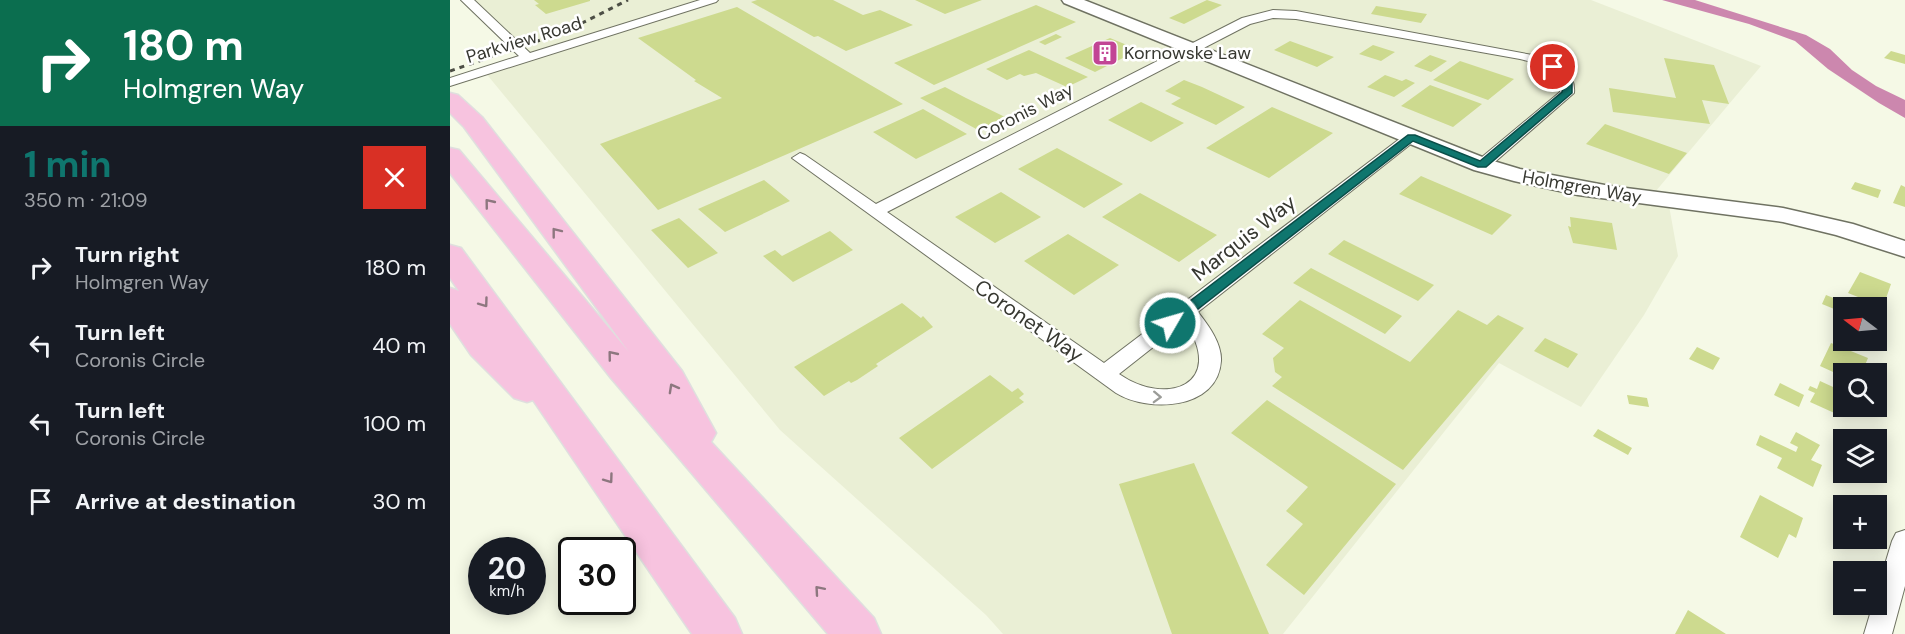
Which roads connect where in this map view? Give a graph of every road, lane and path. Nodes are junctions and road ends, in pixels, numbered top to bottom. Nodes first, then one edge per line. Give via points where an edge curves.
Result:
1 (467, 0) edge
2 (712, 0) edge
3 (1070, 0) edge
4 (1192, 48) junction
5 (527, 58) junction
6 (450, 82) edge
7 (450, 100) edge
8 (1412, 137) junction
9 (450, 156) edge
10 (800, 158) dead end
11 (1482, 165) junction
12 (875, 211) junction
13 (1905, 249) edge
14 (450, 255) edge
15 (450, 299) edge
16 (1187, 310) junction
17 (1104, 374) junction
18 (580, 439) junction
19 (720, 477) junction
20 (1905, 541) edge
21 (719, 634) edge
22 (858, 634) edge
23 (1878, 634) edge

1 - 5 street
2 - 5 street, Parkview Road
3 - 4 street, Holmgren Way
4 - 8 street, Holmgren Way
4 - 11 street, Coronis Way via 1254,17 1285,14 1520,55 1561,72 1568,82 1567,93
4 - 12 street, Coronis Way
5 - 6 street, Parkview Road
19 -> 7 highway via 669,380 479,130
8 - 11 street, Holmgren Way
8 - 16 street, Marquis Way
19 -> 9 highway via 623,369
10 - 12 street, Coronet Way
11 - 13 street, Holmgren Way via 1584,191 1786,216
12 - 17 street, Coronet Way
14 -> 18 highway
15 - 18 highway via 483,346
16 - 17 street, Marquis Way
17 -> 16 street, Coronet Way via 1135,394 1155,398 1171,397 1194,388 1209,373 1211,359 1207,340
18 -> 21 highway
22 -> 19 highway
20 - 23 street

